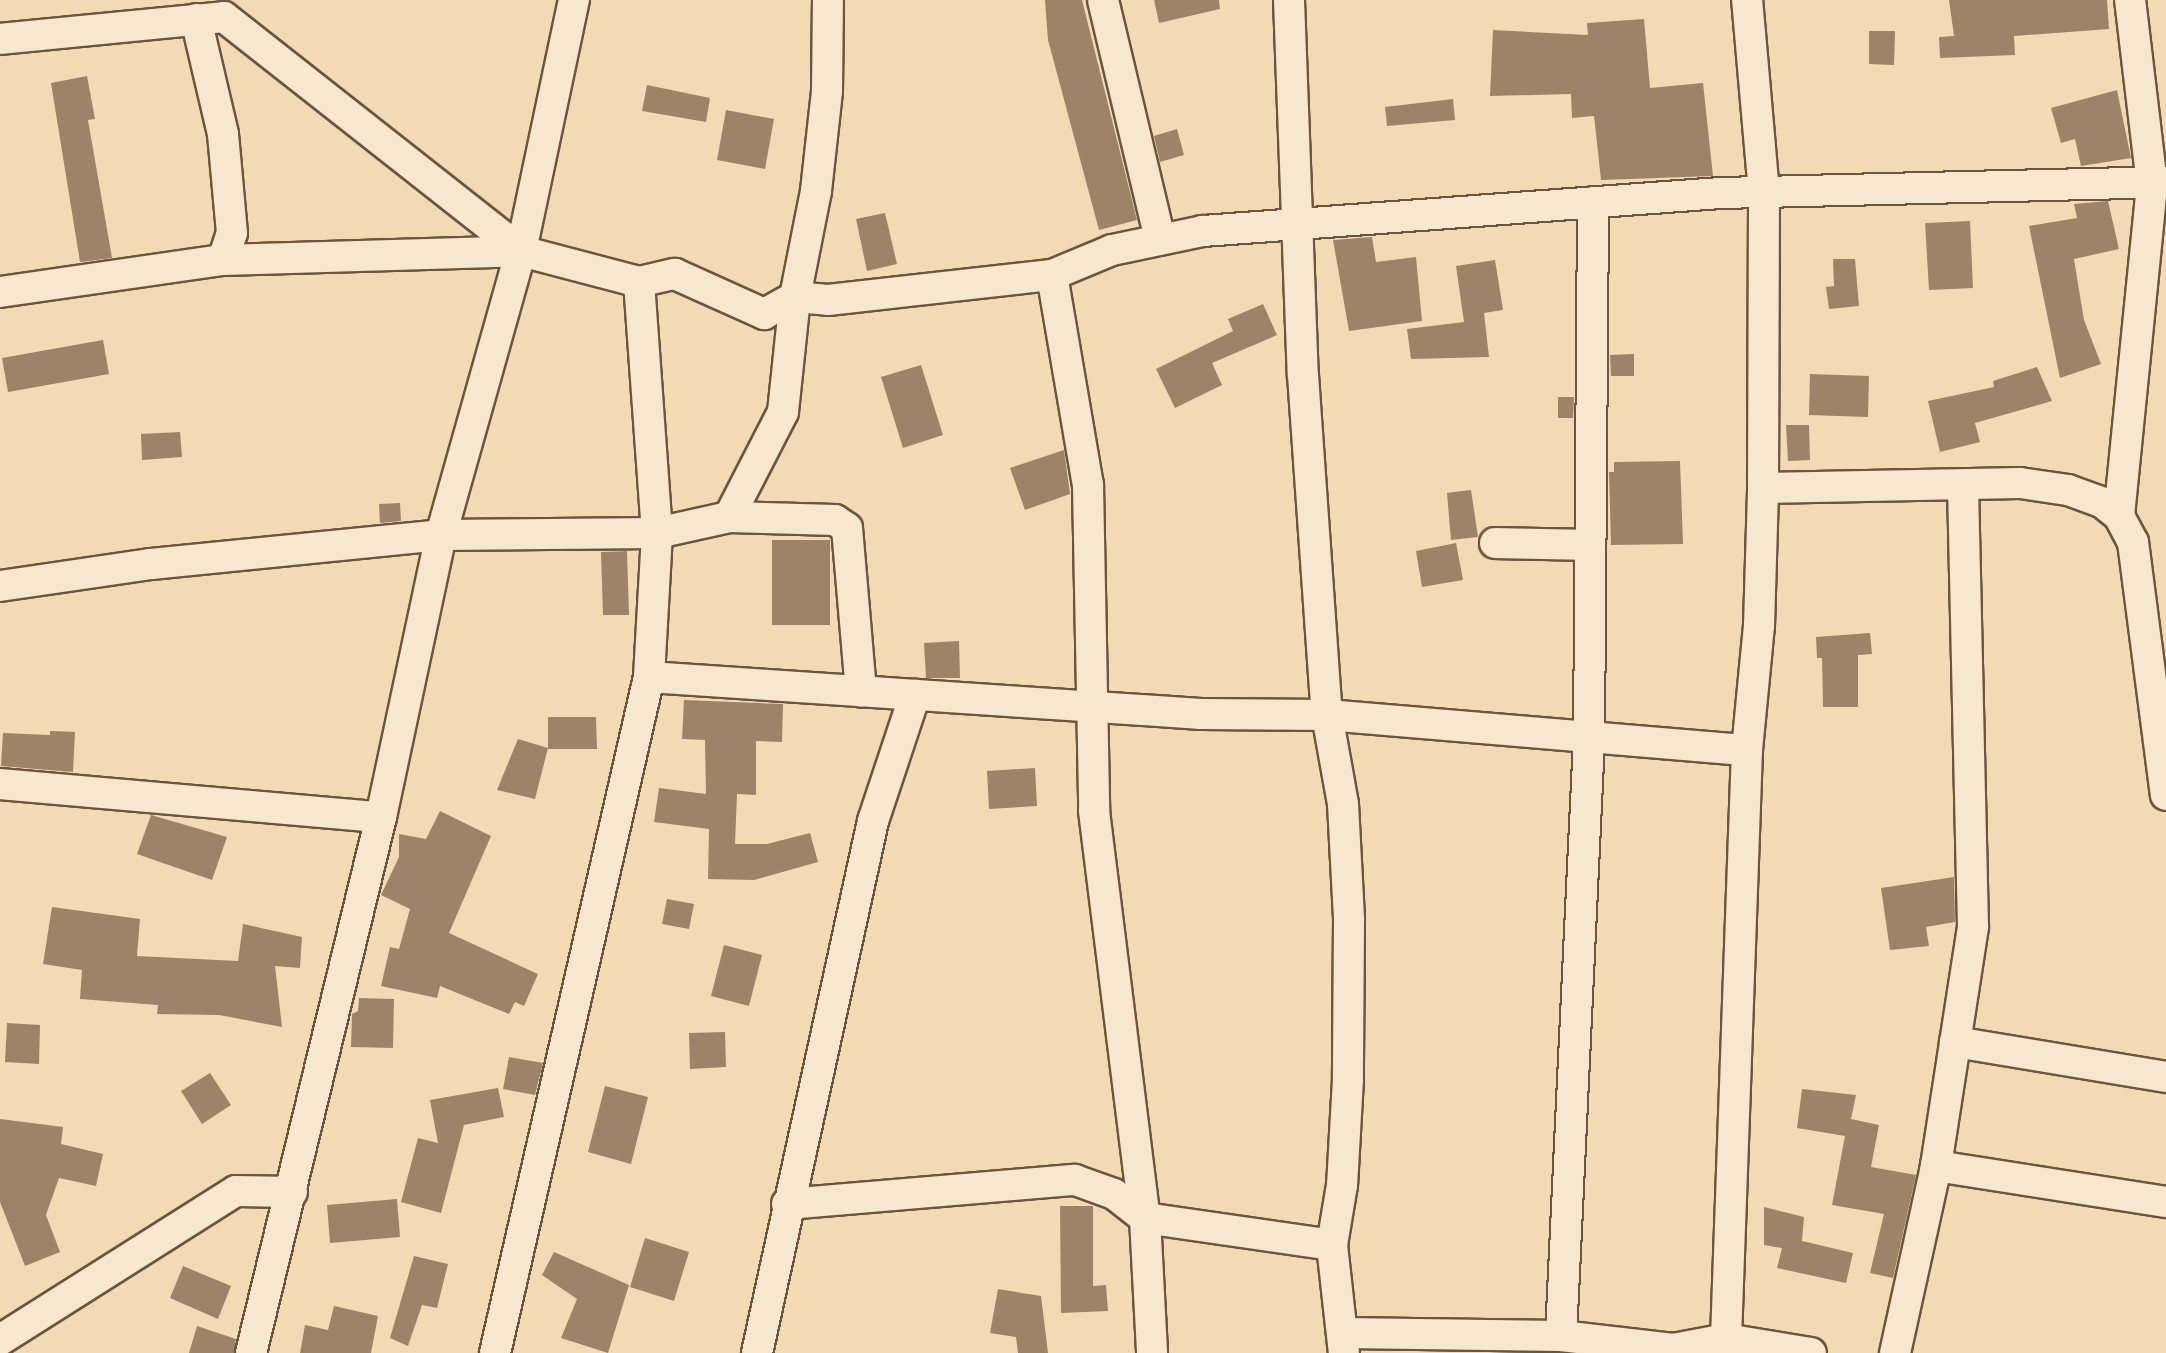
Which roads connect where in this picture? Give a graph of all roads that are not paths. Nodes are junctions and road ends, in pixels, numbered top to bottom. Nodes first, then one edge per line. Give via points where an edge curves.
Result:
1 (574, 0) edge
2 (828, 0) edge
3 (1103, 0) edge
4 (1289, 0) edge
5 (1747, 0) edge
6 (2130, 0) edge
7 (215, 12) edge
8 (0, 39) edge
9 (2159, 183) edge
10 (1764, 193) junction
11 (1593, 202) junction
12 (1302, 224) junction
13 (1160, 239) junction
14 (521, 251) junction
15 (223, 260) junction
16 (1052, 275) junction
17 (639, 282) junction
18 (0, 292) edge
19 (795, 297) junction
20 (1963, 485) junction
21 (1763, 488) junction
22 (2119, 516) junction
23 (729, 517) junction
24 (657, 533) junction
25 (441, 535) junction
26 (1495, 543) dead end
27 (1590, 545) junction
28 (0, 586) edge
29 (649, 677) junction
30 (861, 691) junction
31 (915, 695) junction
32 (1094, 707) junction
33 (1327, 715) junction
34 (1589, 740) junction
35 (1747, 750) junction
36 (0, 784) edge
37 (2166, 795) edge
38 (381, 817) junction
39 (1955, 1042) junction
40 (2166, 1077) edge
41 (1936, 1166) junction
42 (292, 1192) junction
43 (2166, 1202) edge
44 (787, 1204) junction
45 (1145, 1218) junction
46 (1332, 1245) junction
47 (1561, 1336) junction
48 (1726, 1339) junction
49 (0, 1340) edge
50 (1345, 1343) edge
51 (251, 1353) edge
52 (495, 1353) edge
53 (757, 1353) edge
54 (1152, 1353) edge
55 (1811, 1353) edge
56 (1895, 1353) edge

1 - 14 street
2 - 19 street via 827,91 816,191
3 - 13 street
4 - 12 street
5 - 10 street
6 - 9 street
7 - 8 street
7 - 14 street
7 - 15 street via 232,233
9 - 10 street
9 - 22 street
10 - 11 street
10 - 21 street
11 - 12 street
11 - 27 street
12 - 13 street
12 - 33 street via 1303,375
13 - 16 street via 1112,250
14 - 15 street
14 - 17 street
14 - 25 street
15 - 18 street
16 - 19 street via 828,300
16 - 32 street via 1088,485
17 - 19 street via 675,274 764,314
17 - 24 street
19 - 23 street via 783,412
20 - 21 street
20 - 22 street via 2020,483 2068,490 2103,503
20 - 39 street via 1973,927
21 - 35 street via 1759,626
22 - 37 street via 2133,542
23 - 24 street
23 - 30 street via 835,520 847,528
24 - 25 street
24 - 29 street
25 - 28 street via 151,564
25 - 38 street
26 - 27 street
27 - 34 street
29 - 30 street
29 - 52 street
30 - 31 street
31 - 32 street
31 - 44 street via 873,821
32 - 33 street
32 - 45 street via 1094,811
33 - 34 street
33 - 46 street via 1343,804 1349,920 1348,1079 1342,1185
34 - 35 street
34 - 47 street
35 - 48 street
36 - 38 street
38 - 42 street
39 - 40 street
39 - 41 street
41 - 43 street
41 - 56 street
42 - 49 street via 236,1191
42 - 51 street
44 - 45 street via 1075,1180 1114,1194
44 - 53 street
45 - 46 street
45 - 54 street
46 - 50 street
47 - 48 street via 1673,1349
47 - 50 street
48 - 55 street

